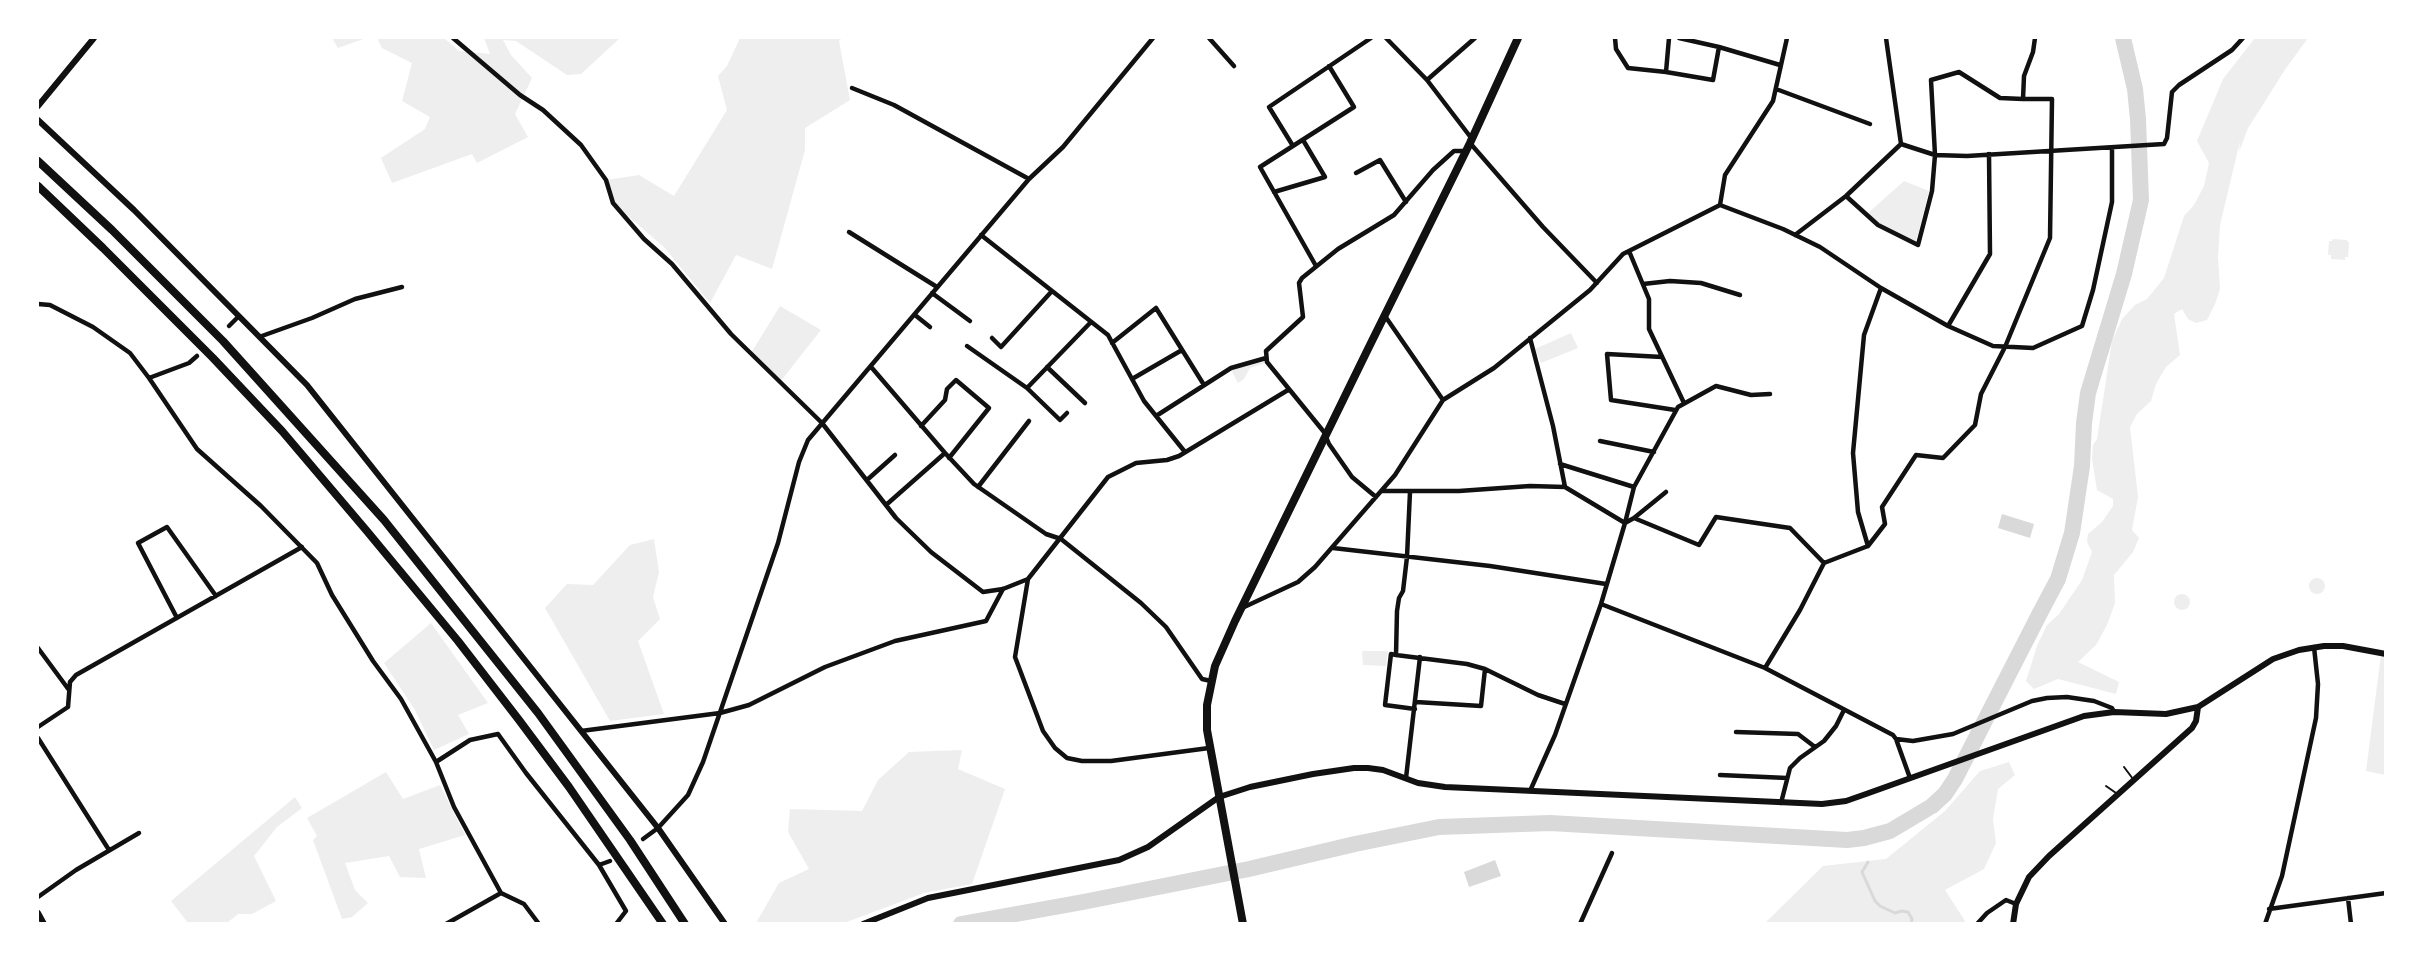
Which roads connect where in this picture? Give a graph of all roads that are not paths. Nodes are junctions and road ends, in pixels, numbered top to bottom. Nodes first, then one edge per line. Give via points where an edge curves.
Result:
1 (94, 38) edge
2 (453, 38) edge
3 (1153, 38) edge
4 (1209, 38) edge
5 (1371, 38) edge
6 (1386, 38) edge
7 (1475, 38) edge
8 (1518, 38) edge
9 (1615, 38) edge
10 (1669, 38) edge
11 (1679, 38) edge
12 (1787, 38) edge
13 (1878, 38) edge
14 (1886, 38) edge
15 (2035, 38) edge
16 (2243, 38) edge
17 (1719, 47) junction
18 (1780, 65) junction
19 (1234, 66) dead end
20 (1329, 66) junction
21 (1666, 72) junction
22 (1427, 80) junction
23 (852, 88) dead end
24 (1776, 89) junction
25 (2023, 99) junction
26 (38, 106) edge
27 (38, 120) edge
28 (1870, 124) dead end
29 (1303, 140) junction
30 (1471, 141) junction
31 (1900, 144) junction
32 (1293, 146) junction
33 (2114, 148) junction
34 (1466, 151) junction
35 (2052, 151) junction
36 (1989, 154) junction
37 (1935, 155) junction
38 (38, 161) edge
39 (1356, 173) dead end
40 (1029, 179) junction
41 (38, 186) edge
42 (1274, 192) junction
43 (1846, 196) junction
44 (1406, 201) junction
45 (1720, 205) junction
46 (849, 232) dead end
47 (981, 235) junction
48 (1795, 235) junction
49 (1629, 251) junction
50 (1316, 266) junction
51 (1728, 282) dead end
52 (1597, 283) junction
53 (1642, 284) junction
54 (402, 286) dead end
55 (937, 286) junction
56 (1881, 288) junction
57 (1052, 291) junction
58 (1726, 291) junction
59 (932, 293) junction
60 (1740, 295) dead end
61 (38, 304) edge
62 (915, 315) junction
63 (239, 316) junction
64 (1385, 316) junction
65 (970, 321) dead end
66 (1091, 322) junction
67 (229, 326) dead end
68 (1948, 326) junction
69 (930, 327) dead end
70 (259, 337) junction
71 (992, 338) dead end
72 (1530, 338) junction
73 (1112, 343) junction
74 (967, 346) dead end
75 (2005, 347) junction
76 (1182, 350) junction
77 (197, 356) dead end
78 (1662, 357) junction
79 (1266, 358) junction
80 (1047, 367) junction
81 (872, 368) junction
82 (149, 378) junction
83 (1132, 378) junction
84 (1204, 385) junction
85 (1027, 388) junction
86 (1288, 390) junction
87 (1770, 394) dead end
88 (1443, 400) junction
89 (1085, 403) dead end
90 (1684, 403) junction
91 (1675, 410) junction
92 (1067, 413) dead end
93 (1156, 416) junction
94 (1029, 421) dead end
95 (822, 423) junction
96 (921, 426) junction
97 (1326, 437) junction
98 (1600, 441) dead end
99 (1185, 452) junction
100 (1654, 452) junction
101 (895, 455) dead end
102 (947, 456) junction
103 (1560, 464) junction
104 (867, 480) junction
105 (978, 487) junction
106 (1565, 487) junction
107 (1634, 487) junction
108 (1382, 491) junction
109 (1410, 492) junction
110 (1666, 492) dead end
111 (1376, 497) junction
112 (886, 505) junction
113 (1634, 518) junction
114 (1625, 523) junction
115 (1061, 538) junction
116 (1868, 546) junction
117 (302, 547) junction
118 (1333, 548) junction
119 (1407, 557) junction
120 (1824, 563) junction
121 (1028, 579) junction
122 (1606, 584) junction
123 (1003, 589) junction
124 (216, 596) junction
125 (1601, 604) junction
126 (1242, 608) junction
127 (177, 618) junction
128 (2314, 647) junction
129 (38, 648) edge
130 (2385, 654) edge
131 (1396, 655) junction
132 (1420, 657) junction
133 (1765, 668) junction
134 (1485, 669) junction
135 (1211, 681) junction
136 (69, 690) junction
137 (1416, 702) junction
138 (1565, 704) junction
139 (2198, 707) junction
140 (1415, 709) junction
141 (1844, 710) junction
142 (2114, 712) junction
143 (720, 713) junction
144 (38, 727) edge
145 (581, 731) junction
146 (1736, 732) dead end
147 (38, 738) edge
148 (1896, 739) junction
149 (1815, 747) junction
150 (1209, 748) junction
151 (436, 762) junction
152 (2124, 767) dead end
153 (1720, 775) dead end
154 (1406, 778) junction
155 (1787, 778) junction
156 (1910, 778) junction
157 (2133, 780) junction
158 (2106, 786) dead end
159 (1530, 791) junction
160 (2118, 794) junction
161 (1219, 797) junction
162 (1780, 804) junction
163 (658, 828) junction
164 (139, 833) dead end
165 (643, 839) dead end
166 (109, 850) junction
167 (1612, 854) dead end
168 (610, 861) dead end
169 (600, 865) junction
170 (501, 893) junction
171 (2385, 893) edge
172 (38, 897) edge
173 (2348, 898) junction
174 (2016, 903) junction
175 (2269, 909) junction
176 (38, 913) edge
177 (44, 924) edge
178 (446, 924) edge
179 (539, 924) edge
180 (616, 924) edge
181 (663, 924) edge
182 (685, 924) edge
183 (725, 924) edge
184 (863, 924) edge
185 (1243, 924) edge
186 (1580, 924) edge
187 (1977, 924) edge
188 (2013, 924) edge
189 (2265, 924) edge
190 (2351, 924) edge

1 - 26 street
2 - 95 street via 581,145 606,180 613,203 644,239 672,264 731,334
3 - 40 street via 1063,147
4 - 19 street
5 - 20 street
6 - 22 street
7 - 22 street
8 - 30 main road
9 - 21 street via 1616,49 1628,68
10 - 21 street
11 - 17 street
12 - 18 street
13 - 14 street
14 - 31 street
15 - 25 street via 2024,76
16 - 33 street via 2232,50 2174,89 2164,144
17 - 18 street
17 - 21 street via 1713,80
18 - 24 street
20 - 29 street via 1354,106
20 - 32 street via 1269,107
22 - 30 street
23 - 40 street via 894,105
24 - 28 street
24 - 45 street via 1773,101 1725,175
25 - 35 street via 2052,99
25 - 37 street via 2000,98 1959,72 1931,80
27 - 63 street
29 - 32 street
29 - 42 street via 1325,177
30 - 34 main road
30 - 52 street via 1543,227
31 - 37 street
31 - 43 street
32 - 42 street via 1260,167
33 - 35 street
33 - 75 street via 2112,202 2082,326 2033,348
34 - 44 street via 1454,151
34 - 64 main road
35 - 36 street
35 - 75 street via 2051,234
36 - 37 street
36 - 68 street via 1989,254
37 - 43 street via 1932,191 1918,245 1878,225
38 - 182 highway via 224,341 384,520 538,713
39 - 44 street via 1380,160
40 - 47 street
41 - 181 highway via 213,358 282,431 366,530 519,720
42 - 50 street
43 - 48 street
44 - 50 street via 1394,215
45 - 48 street
45 - 49 street
46 - 55 street
47 - 55 street
47 - 57 street
48 - 56 street
49 - 52 street
49 - 53 street
50 - 79 street via 1299,283 1303,317 1266,351
51 - 58 street
52 - 72 street
53 - 58 street via 1701,283
53 - 78 street via 1648,299 1649,329
54 - 70 street via 355,299
55 - 59 street
56 - 68 street
56 - 116 street via 1864,335 1853,453 1858,512
57 - 66 street
57 - 71 street via 1001,347
58 - 60 street
59 - 62 street
59 - 65 street
61 - 82 street via 50,305 93,327 130,353
62 - 69 street
62 - 81 street
63 - 67 street
63 - 70 street
64 - 88 street
64 - 97 main road
66 - 73 street
66 - 80 street
68 - 75 street via 1993,346
70 - 145 street via 307,386
72 - 88 street via 1494,368
72 - 103 street
73 - 76 street via 1156,308
73 - 83 street
74 - 85 street
75 - 116 street via 1981,394 1975,425 1943,458 1916,455 1882,507 1885,524
76 - 83 street
76 - 84 street
77 - 82 street via 189,363
78 - 90 street
78 - 91 street via 1607,354 1611,400
79 - 84 street via 1231,368
79 - 86 street
80 - 85 street
80 - 89 street
81 - 95 street
81 - 96 street
82 - 117 street via 197,449
83 - 93 street
84 - 93 street
85 - 92 street via 1060,420
86 - 97 street
86 - 99 street
87 - 90 street via 1751,395 1716,386
88 - 108 street
90 - 91 street
91 - 100 street
93 - 99 street
94 - 105 street
95 - 104 street
95 - 143 street via 808,440 799,462 778,543
96 - 102 street
96 - 102 street via 945,400 947,389 956,380 989,408
97 - 111 street via 1353,477
97 - 126 main road
98 - 100 street
99 - 115 street via 1167,460 1136,463 1108,477
100 - 107 street
101 - 104 street
102 - 105 street
102 - 112 street
103 - 106 street
103 - 107 street
104 - 112 street
105 - 115 street via 1046,534
106 - 109 street
106 - 114 street
107 - 114 street
108 - 109 street
108 - 111 street
109 - 119 street
110 - 113 street
111 - 118 street
112 - 123 street via 931,552 983,592
113 - 114 street
113 - 120 street via 1699,545 1716,517 1790,528
114 - 122 street
115 - 121 street
115 - 135 street via 1157,616 1199,675
116 - 120 street
117 - 124 street
117 - 151 street via 317,564 332,595 401,699
118 - 119 street
118 - 126 street via 1299,582
119 - 122 street
119 - 131 street via 1397,610
120 - 133 street
121 - 123 street
121 - 150 street via 1015,657 1043,731 1055,748 1067,758 1082,761
122 - 125 street
123 - 143 street via 986,621 895,641 825,667 749,705
124 - 127 street
124 - 127 street via 167,526 138,543
125 - 133 street
125 - 138 street
126 - 135 main road
127 - 136 street via 76,675
128 - 130 street via 2343,645
128 - 139 street via 2273,659
128 - 175 street via 2316,718 2282,876
129 - 136 street
131 - 132 street
131 - 140 street via 1391,654 1384,705
132 - 134 street
132 - 137 street
133 - 141 street
134 - 137 street via 1481,706
134 - 138 street
135 - 150 main road via 1206,718
136 - 144 street via 68,706
137 - 140 street
138 - 159 street via 1556,735
139 - 142 street via 2166,714
139 - 157 street via 2192,728
140 - 154 street
141 - 148 street
141 - 149 street via 1836,726
142 - 148 street via 2094,701 2047,698 1953,734 1913,741
142 - 156 street via 2084,716
143 - 145 street
143 - 163 street via 688,795
145 - 163 street
146 - 149 street via 1798,734
147 - 166 street
148 - 156 street
149 - 155 street via 1790,768
150 - 161 main road
151 - 169 street via 470,740 498,734
151 - 170 street via 454,807
152 - 157 lane
153 - 155 street
154 - 159 street via 1433,786
154 - 161 street via 1383,770 1354,768 1251,787
155 - 162 street
156 - 162 street via 1846,801
157 - 160 street
158 - 160 lane
159 - 162 street
160 - 174 street via 2038,867
161 - 184 street via 1148,847 1119,860 928,898
161 - 185 main road
163 - 165 street
163 - 183 street
164 - 166 street
166 - 172 street
167 - 186 street
168 - 169 street
169 - 180 street via 626,911
170 - 178 street
170 - 179 street via 524,904
171 - 173 street
173 - 175 street
173 - 190 street
174 - 187 street via 2006,900
174 - 188 street
175 - 189 street
176 - 177 street

